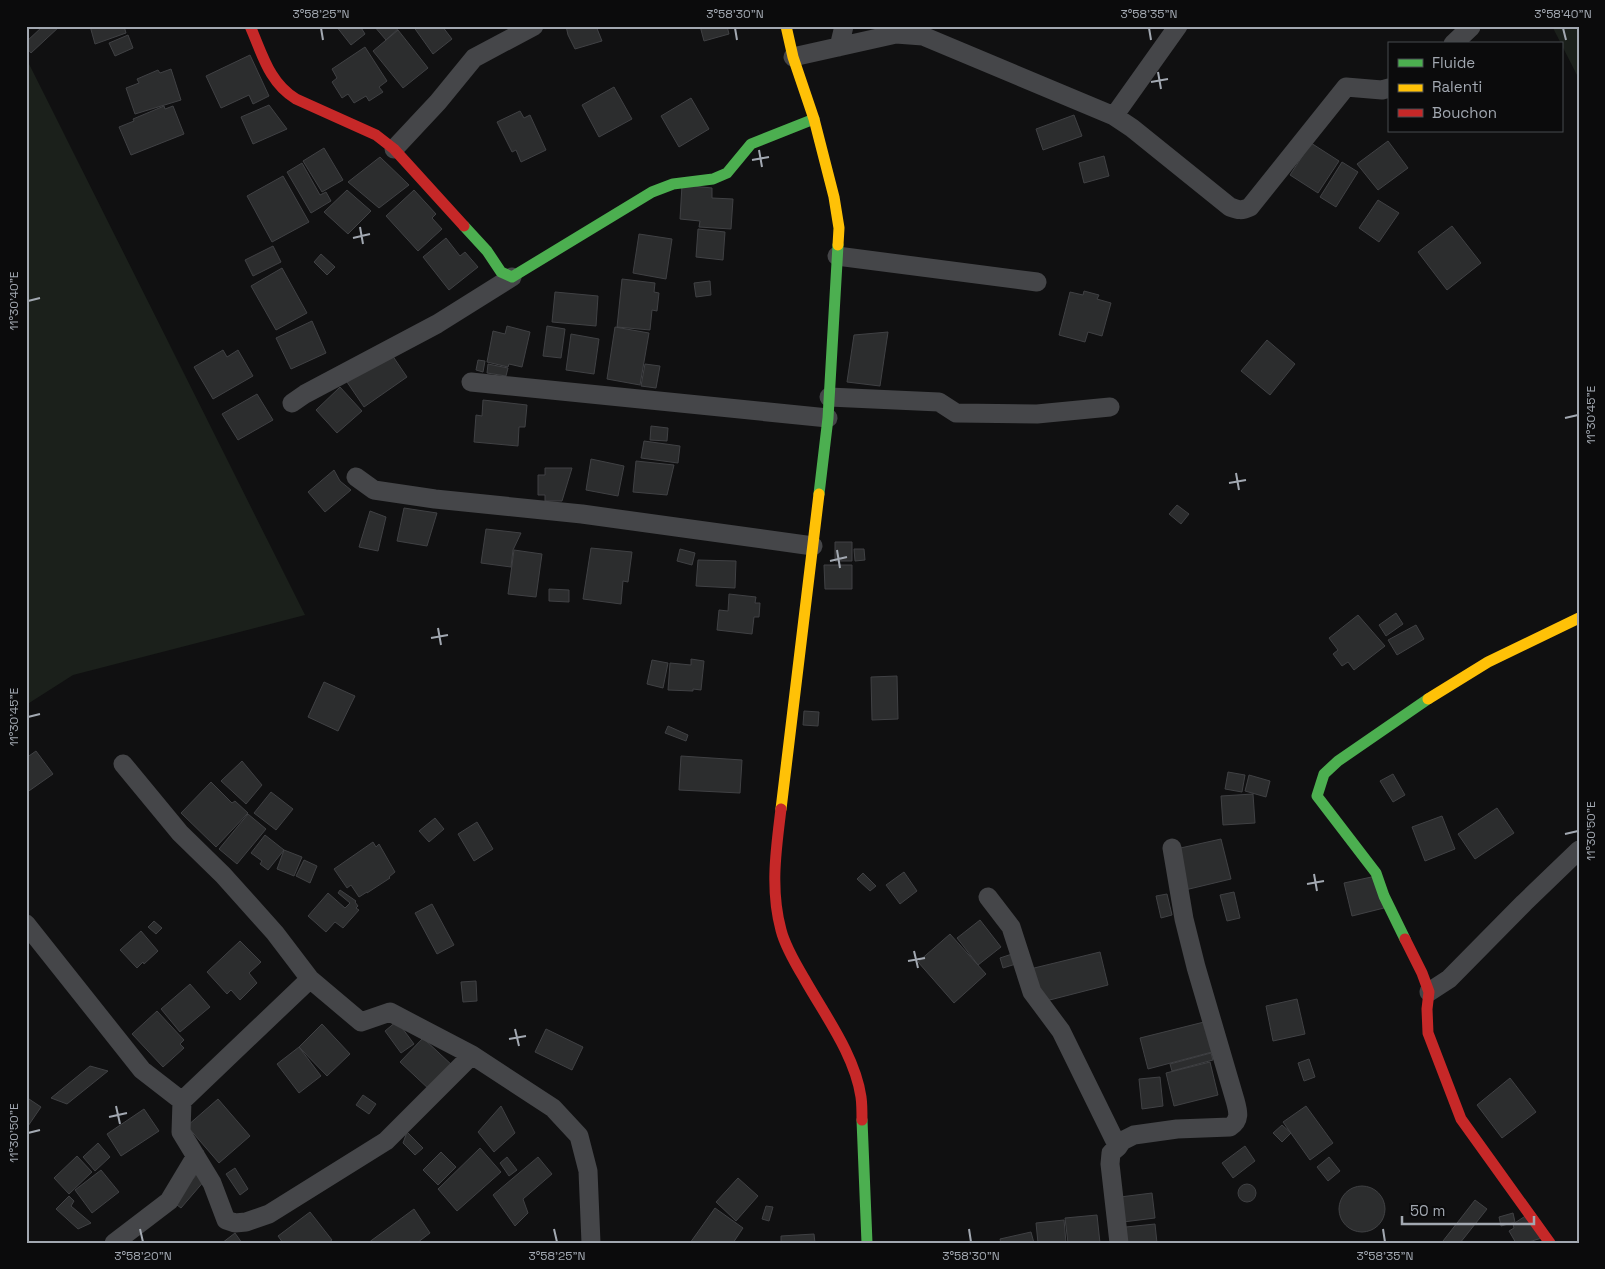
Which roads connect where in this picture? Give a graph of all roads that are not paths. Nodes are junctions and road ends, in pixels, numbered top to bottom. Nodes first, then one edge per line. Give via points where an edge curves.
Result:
1 (250, 26) edge
2 (534, 26) edge
3 (786, 26) edge
4 (844, 26) edge
5 (1178, 26) edge
6 (1471, 26) edge
7 (1455, 42) edge
8 (840, 47) junction
9 (793, 57) junction
10 (1388, 88) edge
11 (1114, 116) junction
12 (814, 119) junction
13 (394, 149) junction
14 (837, 256) junction
15 (512, 278) junction
16 (1038, 282) dead end
17 (471, 382) dead end
18 (829, 397) junction
19 (292, 403) dead end
20 (1110, 408) dead end
21 (828, 418) junction
22 (356, 477) dead end
23 (812, 546) junction
24 (1579, 618) edge
25 (123, 764) dead end
26 (1172, 848) dead end
27 (1579, 850) edge
28 (988, 898) dead end
29 (26, 924) edge
30 (310, 979) junction
31 (1429, 992) junction
32 (472, 1055) junction
33 (182, 1100) junction
34 (1118, 1147) junction
35 (196, 1156) junction
36 (114, 1243) edge
37 (591, 1243) edge
38 (867, 1243) edge
39 (1119, 1243) edge
40 (1550, 1243) edge

1 - 13 street via 274,80 284,92 376,135
2 - 13 street via 474,58
3 - 9 street
4 - 8 street
5 - 11 street
6 - 7 street
8 - 9 street
8 - 11 street via 896,34 923,36
9 - 12 street
10 - 11 street via 1346,87 1245,210 1230,207
12 - 14 street via 834,197 839,228
12 - 15 street via 751,144 727,173 713,179 673,184 652,192
13 - 15 street via 487,251 501,272
14 - 16 street
14 - 18 street
15 - 19 street via 437,324
17 - 21 street
18 - 20 street via 939,402 956,412 1037,414
18 - 21 street
21 - 23 street
22 - 23 street via 374,490 582,514
23 - 38 street via 774,869 775,901 781,931 793,959 856,1073 861,1097
24 - 31 street via 1458,679 1338,761 1324,774 1318,796 1376,872
25 - 30 street via 180,833 275,933
26 - 34 street via 1184,919 1238,1119 1230,1127 1134,1135
27 - 31 street via 1448,979
28 - 34 street via 1011,927 1032,992 1061,1031
29 - 33 street via 142,1070
30 - 32 street via 361,1022 390,1012
30 - 33 street
31 - 40 street via 1428,1033 1461,1119
32 - 35 street via 386,1141 258,1219 235,1223 226,1220 212,1183
32 - 37 street via 553,1108 579,1136 588,1171
33 - 35 street via 181,1132
34 - 39 street via 1111,1153 1110,1164
35 - 36 street via 169,1201

